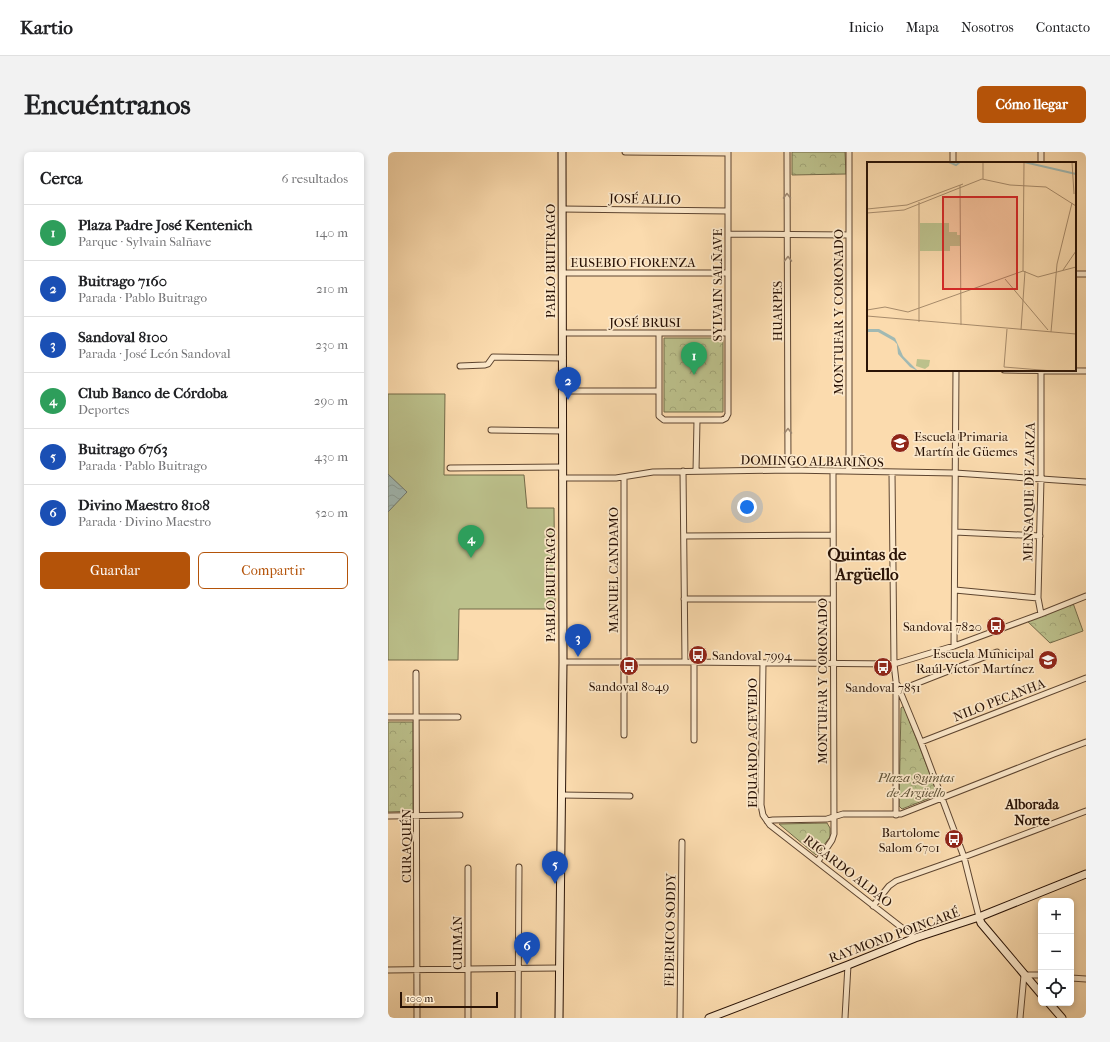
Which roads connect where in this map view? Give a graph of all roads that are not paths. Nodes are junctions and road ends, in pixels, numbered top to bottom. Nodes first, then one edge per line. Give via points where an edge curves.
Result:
1 (562, 152) edge
2 (626, 152) edge
3 (655, 152) edge
4 (787, 152) edge
5 (850, 152) edge
6 (728, 153) edge
7 (562, 209) junction
8 (728, 211) junction
9 (728, 234) junction
10 (788, 235) junction
11 (849, 235) junction
12 (563, 273) junction
13 (728, 273) junction
14 (562, 333) junction
15 (728, 333) junction
16 (659, 334) junction
17 (563, 358) junction
18 (460, 366) dead end
19 (956, 371) edge
20 (1041, 371) edge
21 (1076, 371) edge
22 (1086, 371) edge
23 (563, 391) junction
24 (659, 391) junction
25 (697, 420) junction
26 (492, 430) dead end
27 (563, 431) junction
28 (562, 467) junction
29 (450, 468) dead end
30 (788, 470) junction
31 (683, 471) junction
32 (696, 471) junction
33 (833, 471) junction
34 (849, 472) junction
35 (892, 473) junction
36 (955, 473) junction
37 (562, 478) junction
38 (624, 478) junction
39 (1041, 479) junction
40 (1086, 482) edge
41 (955, 532) junction
42 (832, 535) junction
43 (684, 536) junction
44 (1040, 536) junction
45 (955, 590) junction
46 (1086, 596) edge
47 (1038, 598) junction
48 (684, 599) junction
49 (833, 599) junction
50 (1041, 614) junction
51 (954, 646) junction
52 (997, 652) dead end
53 (563, 662) junction
54 (624, 662) junction
55 (685, 662) junction
56 (694, 662) junction
57 (763, 663) junction
58 (834, 663) junction
59 (894, 664) junction
60 (416, 673) dead end
61 (1086, 678) edge
62 (896, 681) junction
63 (900, 690) junction
64 (458, 716) dead end
65 (388, 717) edge
66 (417, 717) junction
67 (624, 736) dead end
68 (694, 740) dead end
69 (921, 742) junction
70 (1086, 742) edge
71 (561, 795) junction
72 (630, 796) dead end
73 (941, 798) junction
74 (1086, 811) edge
75 (460, 815) dead end
76 (896, 815) junction
77 (388, 816) edge
78 (417, 816) junction
79 (834, 818) junction
80 (767, 821) junction
81 (682, 842) dead end
82 (964, 857) junction
83 (818, 861) junction
84 (519, 867) dead end
85 (468, 868) dead end
86 (1086, 874) edge
87 (873, 906) junction
88 (978, 917) junction
89 (915, 938) junction
90 (848, 965) junction
91 (468, 968) junction
92 (519, 968) junction
93 (559, 968) junction
94 (388, 970) edge
95 (417, 970) junction
96 (1024, 975) junction
97 (1038, 975) edge
98 (1074, 978) edge
99 (1086, 979) edge
100 (1038, 991) edge
101 (1052, 1006) edge
102 (713, 1017) edge
103 (417, 1018) edge
104 (468, 1018) edge
105 (518, 1018) edge
106 (559, 1018) edge
107 (680, 1018) edge
108 (844, 1018) edge
109 (1020, 1018) edge
110 (1062, 1018) edge

1 - 7 main road, PABLO BUITRAGO
2 - 3 street
3 - 6 street
10 -> 4 street, HUARPES
5 - 11 street, MONTUFAR Y CORONADO
6 - 8 street, SYLVAIN SALÑAVE
7 - 8 street, JOSÉ ALLIO
7 - 12 main road, PABLO BUITRAGO
8 - 9 street, SYLVAIN SALÑAVE
9 - 10 street
9 - 13 street, SYLVAIN SALÑAVE
10 - 11 street
30 -> 10 street, HUARPES
11 - 34 street, MONTUFAR Y CORONADO
12 - 13 street, EUSEBIO FIORENZA
12 - 14 main road, PABLO BUITRAGO
13 - 15 street, SYLVAIN SALÑAVE
14 - 16 street, JOSÉ BRUSI
14 - 17 main road, PABLO BUITRAGO
15 - 16 street, JOSÉ BRUSI
15 - 25 street, SYLVAIN SALÑAVE via 728,414 722,420
16 - 24 street
17 - 18 street via 493,357 485,365
17 - 23 main road, PABLO BUITRAGO
19 - 36 street
20 - 39 street, MENSAQUE DE ZARZA
21 - 22 street
23 - 24 street
23 - 27 main road, PABLO BUITRAGO
24 - 25 street via 659,416 664,420
25 - 32 street
26 - 27 street
27 - 28 main road, PABLO BUITRAGO
28 - 29 street
28 - 37 main road, PABLO BUITRAGO
30 - 32 street, DOMINGO ALBARIÑOS
30 - 33 street, DOMINGO ALBARIÑOS
31 - 32 street, DOMINGO ALBARIÑOS
31 - 38 street, DOMINGO ALBARIÑOS via 646,473
31 - 43 street
33 - 34 street, DOMINGO ALBARIÑOS
33 - 42 street, MONTUFAR Y CORONADO
34 - 35 street, DOMINGO ALBARIÑOS
35 - 36 street, DOMINGO ALBARIÑOS
35 - 59 street
36 - 39 street, DOMINGO ALBARIÑOS
36 - 41 street
37 - 38 street, DOMINGO ALBARIÑOS
37 - 53 main road, PABLO BUITRAGO
38 - 54 street, MANUEL CANDAMO
39 - 40 street, DOMINGO ALBARIÑOS
39 - 44 street, MENSAQUE DE ZARZA
41 - 44 street
41 - 45 street
42 - 43 street
42 - 49 street, MONTUFAR Y CORONADO
43 - 48 street
44 - 47 street, MENSAQUE DE ZARZA
45 - 47 street
45 - 51 street
46 - 50 street
47 - 50 street, MENSAQUE DE ZARZA
48 - 49 street
48 - 55 street
49 - 58 street, MONTUFAR Y CORONADO
50 - 51 street
51 - 59 street
52 - 63 street
53 - 54 street
53 - 71 main road, PABLO BUITRAGO
54 - 55 street
54 - 67 street, MANUEL CANDAMO
55 - 56 street
56 - 57 street
56 - 68 street
57 - 58 street
57 - 80 street, EDUARDO ACEVEDO via 760,805
58 - 59 street
58 - 79 street, MONTUFAR Y CORONADO
59 - 62 street
60 - 66 street, CURAQUÉN
61 - 69 street, NILO PECANHA
62 - 63 street
62 - 76 street
63 - 69 street
64 - 66 street
65 - 66 street
66 - 78 street, CURAQUÉN
69 - 73 street
70 - 73 street
71 - 72 street
71 - 93 main road, PABLO BUITRAGO
73 - 76 street
73 - 82 street
74 - 82 street
75 - 78 street
76 - 79 street via 844,814
77 - 78 street
78 - 95 street, CURAQUÉN
79 - 80 street
79 - 83 street, MONTUFAR Y CORONADO via 832,840
80 - 83 street, RICARDO ALDAO
81 - 107 street, FEDERICO SODDY
82 - 87 street via 892,883
82 - 88 street
83 - 87 street, RICARDO ALDAO
84 - 92 street
85 - 91 street, CUIMÁN
86 - 88 main road, RAYMOND POINCARÉ
87 - 89 street, RICARDO ALDAO
88 - 89 main road, RAYMOND POINCARÉ
88 - 96 main road
89 - 90 main road, RAYMOND POINCARÉ
90 - 102 main road, RAYMOND POINCARÉ
90 - 108 street
91 - 92 street
91 - 95 street
91 - 104 street, CUIMÁN
92 - 93 street
92 - 105 street
93 - 106 main road, PABLO BUITRAGO
94 - 95 street
95 - 103 street, CURAQUÉN
96 - 97 street
96 - 100 main road
96 - 109 street
98 - 99 street
101 - 110 main road

